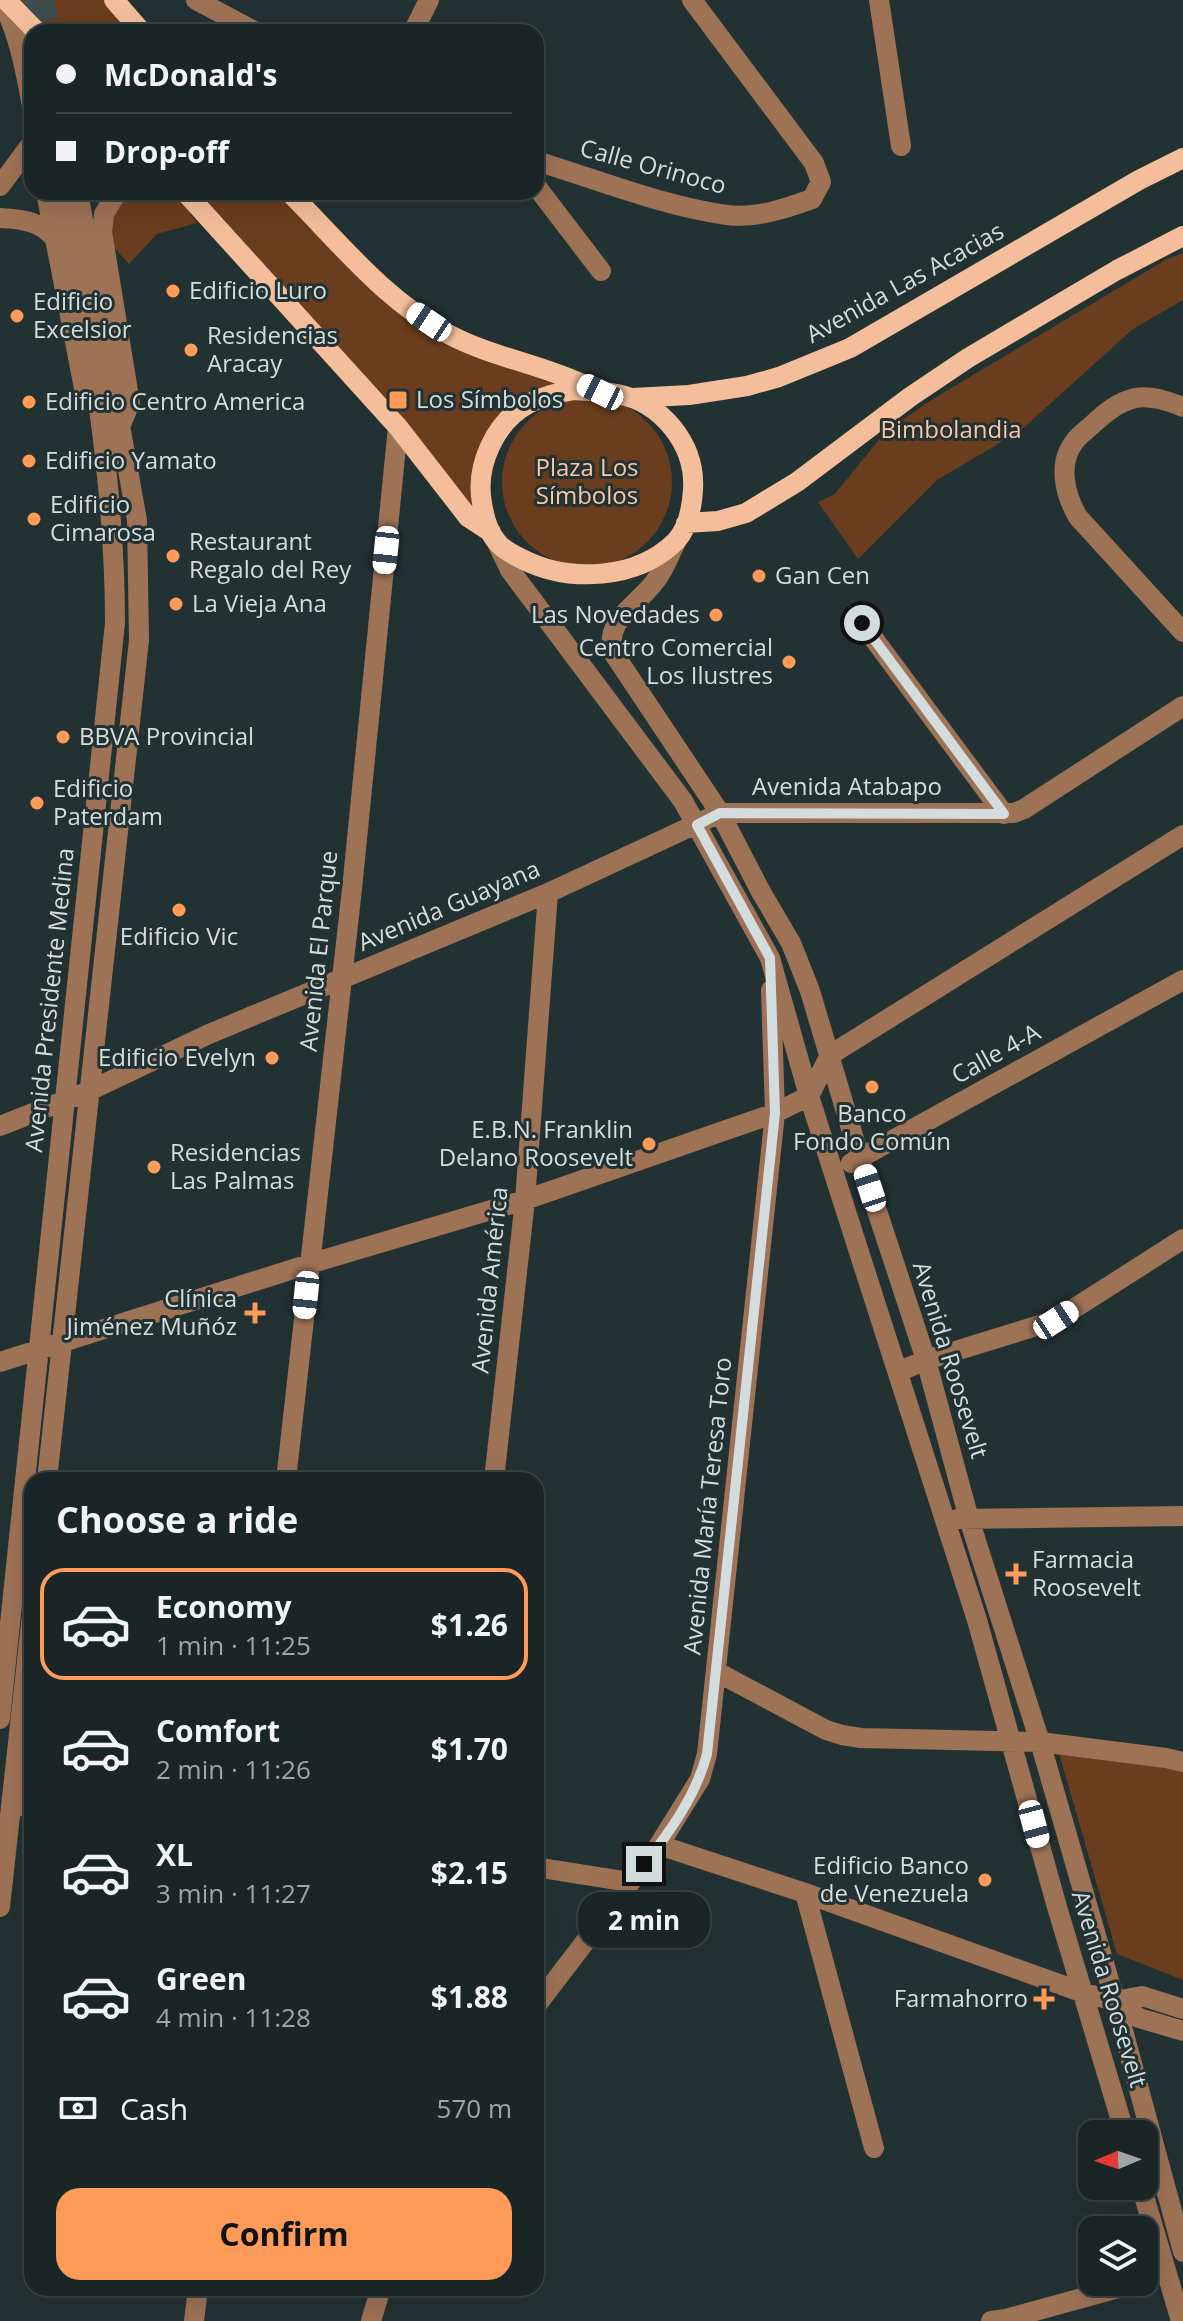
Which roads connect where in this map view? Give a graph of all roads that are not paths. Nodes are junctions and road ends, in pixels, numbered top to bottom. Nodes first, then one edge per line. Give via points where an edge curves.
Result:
1 (3, 0) edge
2 (196, 0) edge
3 (429, 0) edge
4 (692, 0) edge
5 (879, 0) edge
6 (119, 1) edge
7 (28, 24) edge
8 (136, 24) edge
9 (241, 24) edge
10 (417, 24) edge
11 (24, 61) edge
12 (901, 146) dead end
13 (24, 154) edge
14 (1183, 158) edge
15 (544, 163) edge
16 (0, 186) edge
17 (544, 196) edge
18 (48, 200) edge
19 (64, 200) edge
20 (79, 200) edge
21 (112, 200) edge
22 (192, 200) edge
23 (297, 200) edge
24 (0, 218) edge
25 (1183, 236) edge
26 (55, 239) junction
27 (601, 271) dead end
28 (600, 392) junction
29 (633, 398) junction
30 (1183, 407) edge
31 (398, 427) junction
32 (112, 429) junction
33 (681, 532) junction
34 (494, 538) junction
35 (862, 623) dead end
36 (1183, 632) edge
37 (1183, 706) edge
38 (720, 813) junction
39 (1004, 814) junction
40 (697, 825) junction
41 (1183, 835) edge
42 (548, 893) junction
43 (770, 958) junction
44 (342, 978) junction
45 (1183, 980) edge
46 (830, 1055) junction
47 (89, 1091) junction
48 (809, 1096) junction
49 (65, 1101) junction
50 (775, 1113) junction
51 (0, 1126) edge
52 (860, 1159) junction
53 (833, 1172) junction
54 (525, 1200) junction
55 (1183, 1239) edge
56 (309, 1264) junction
57 (62, 1344) junction
58 (40, 1349) junction
59 (926, 1360) junction
60 (0, 1362) edge
61 (898, 1372) junction
62 (27, 1472) edge
63 (48, 1472) edge
64 (287, 1472) edge
65 (495, 1472) edge
66 (24, 1497) edge
67 (1183, 1516) edge
68 (945, 1519) junction
69 (969, 1519) junction
70 (717, 1672) junction
71 (24, 1687) edge
72 (0, 1719) edge
73 (1011, 1741) junction
74 (1040, 1742) junction
75 (1183, 1762) edge
76 (11, 1805) junction
77 (24, 1806) edge
78 (659, 1845) junction
79 (544, 1868) edge
80 (630, 1882) junction
81 (805, 1893) junction
82 (0, 1907) edge
83 (1084, 1993) junction
84 (544, 1995) edge
85 (1115, 2001) junction
86 (1183, 2009) edge
87 (1183, 2031) edge
88 (1121, 2120) edge
89 (874, 2148) dead end
90 (1147, 2200) edge
91 (1183, 2252) edge
92 (1175, 2272) edge
93 (197, 2296) edge
94 (379, 2296) edge
95 (1091, 2296) edge
96 (194, 2321) edge
97 (371, 2321) edge
98 (991, 2321) edge
99 (1181, 2321) edge

1 - 7 main road
1 - 11 street
2 - 9 street
3 - 10 street
4 - 15 street, Calle Orinoco via 814,163 821,182 812,199 777,211 729,215 678,205
5 - 12 street
6 - 8 main road
13 - 16 street
14 - 29 main road, Avenida Las Acacias via 850,348 747,386
17 - 27 street
18 - 26 street
19 - 32 street, Avenida Presidente Medina
20 - 32 street, Avenida Presidente Medina
21 - 32 street via 102,232 130,403
22 - 31 main road
23 - 28 main road via 370,278 449,335
24 - 26 street via 42,225
25 - 33 main road via 968,358 746,513
26 - 32 street via 87,405
28 - 29 main road
28 - 34 main road via 548,394 505,422 491,444 481,479
29 - 33 main road via 669,422 690,459 692,503
30 - 36 street via 1154,398 1119,403 1073,442 1064,479 1078,517
31 - 34 main road via 468,517
31 - 44 street, Avenida El Parque
32 - 47 street, Avenida Presidente Medina via 137,520 139,640
32 - 49 street, Avenida Presidente Medina via 115,623
33 - 34 main road via 642,563 586,575 547,569 512,554
33 - 38 street, Avenida Roosevelt via 656,581 614,627 611,645
34 - 40 street, Avenida Roosevelt via 510,570
35 - 39 street
37 - 39 street, Avenida Atabapo via 1024,809
38 - 39 street, Avenida Atabapo
38 - 40 street, Avenida Guayana
38 - 46 street, Avenida Roosevelt via 791,943
40 - 42 street, Avenida Guayana
40 - 43 street, Avenida Roosevelt
41 - 46 street
42 - 44 street, Avenida Guayana
42 - 54 street, Avenida América
43 - 48 street, Avenida Roosevelt
43 - 50 street, Avenida María Teresa Toro
44 - 47 street, Avenida Guayana
44 - 56 street, Avenida El Parque
45 - 52 street, Calle 4-A
46 - 48 street
46 - 52 street, Avenida Roosevelt
47 - 49 street, Avenida Guayana
47 - 57 street, Avenida Presidente Medina
48 - 50 street
48 - 53 street, Avenida Roosevelt
49 - 51 street
49 - 58 street, Avenida Presidente Medina
50 - 54 street
50 - 70 street, Avenida María Teresa Toro
52 - 53 street, Calle 4-A
52 - 59 street, Avenida Roosevelt
53 - 61 street, Avenida Roosevelt
54 - 56 street
54 - 65 street, Avenida América
55 - 59 street via 1056,1320
56 - 57 street
56 - 64 street, Avenida El Parque
57 - 58 street
57 - 63 street, Avenida Presidente Medina
58 - 60 street
58 - 62 street, Avenida Presidente Medina
59 - 61 street
59 - 69 street, Avenida Roosevelt
61 - 68 street, Avenida Roosevelt
66 - 72 street, Avenida Presidente Medina
67 - 69 street
68 - 69 street
68 - 73 street, Avenida Roosevelt
69 - 74 street, Avenida Roosevelt
70 - 73 street via 842,1735
70 - 78 street, Avenida María Teresa Toro via 700,1779
71 - 76 street
73 - 74 street
73 - 83 street, Avenida Roosevelt
74 - 75 street
74 - 85 street, Avenida Roosevelt
76 - 77 street
76 - 82 street
78 - 80 street, Avenida María Teresa Toro
78 - 81 street
79 - 80 street
80 - 84 street, Avenida María Teresa Toro
81 - 83 street
81 - 89 street
83 - 85 street
83 - 88 street, Avenida Roosevelt
85 - 86 street via 1142,1996
85 - 87 street via 1139,2018
85 - 91 street, Avenida Roosevelt
90 - 92 street
92 - 99 street
93 - 96 street
94 - 97 street
95 - 98 street

